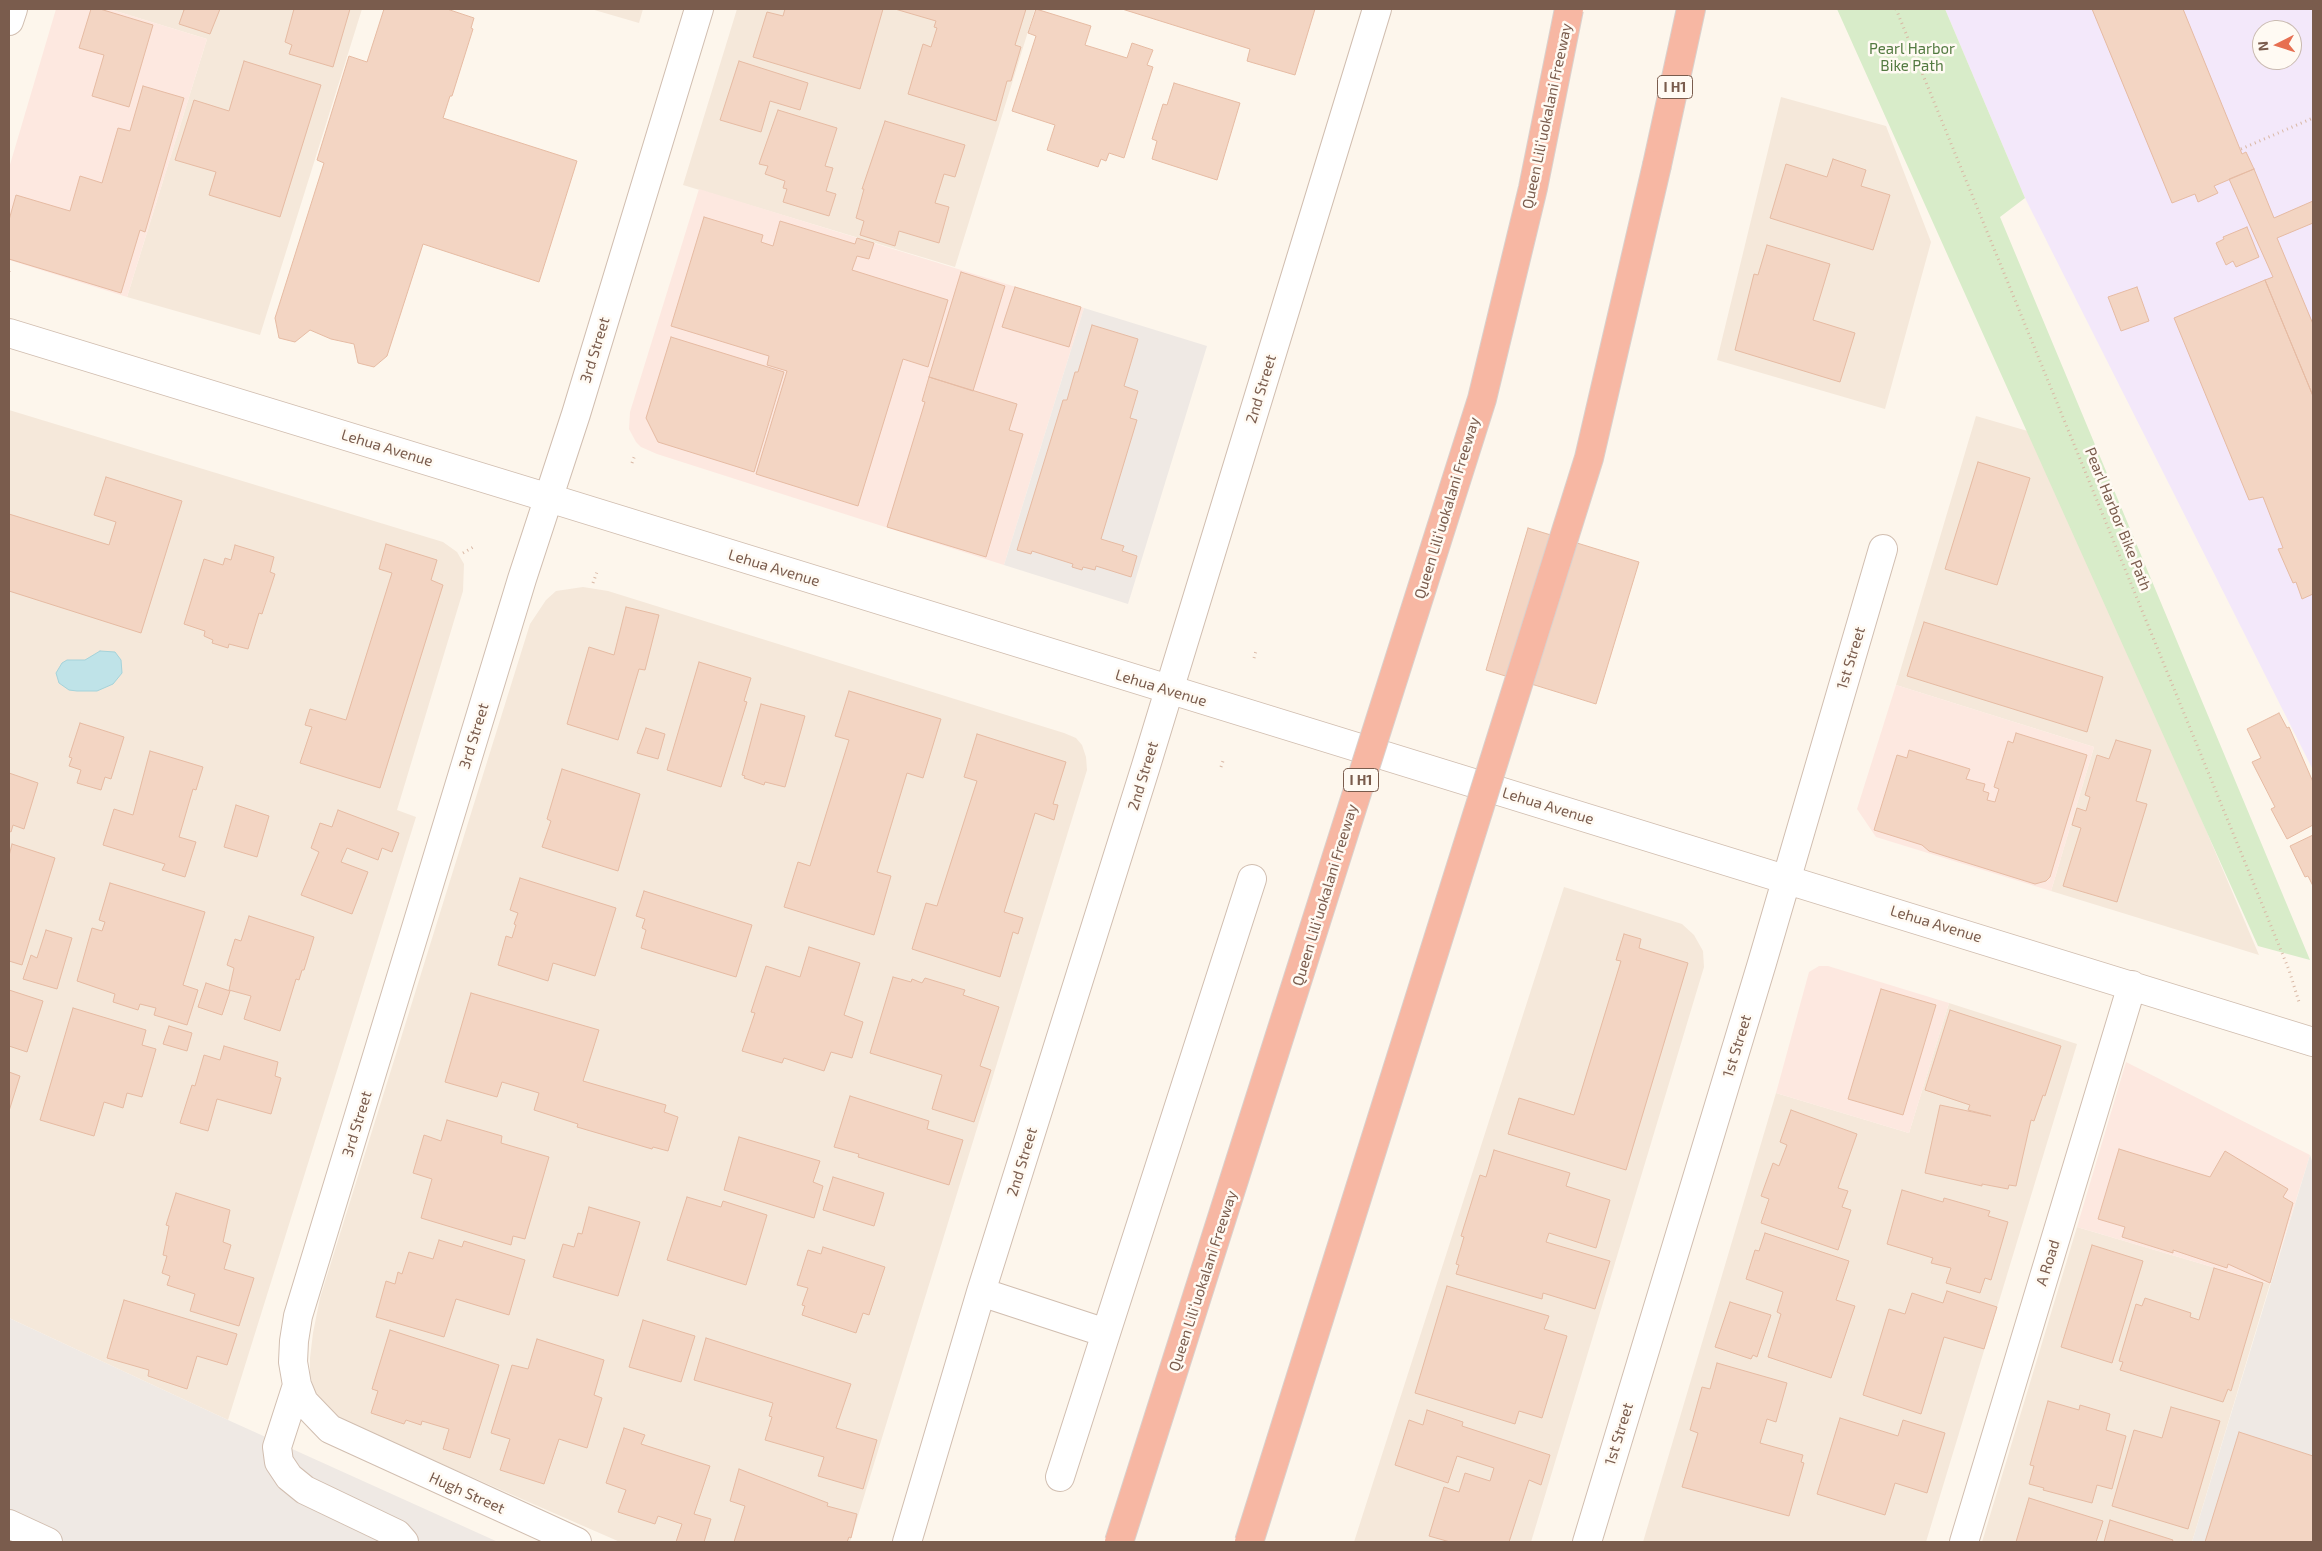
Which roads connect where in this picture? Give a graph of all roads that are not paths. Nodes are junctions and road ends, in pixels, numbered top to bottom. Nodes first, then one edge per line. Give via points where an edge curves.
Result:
1 (13, 9) edge
2 (699, 9) edge
3 (1376, 9) edge
4 (1569, 9) edge
5 (1692, 9) edge
6 (9, 21) edge
7 (9, 333) edge
8 (549, 498) junction
9 (1883, 550) dead end
10 (1169, 690) junction
11 (1786, 878) junction
12 (1252, 879) dead end
13 (2132, 985) junction
14 (2312, 1044) edge
15 (981, 1292) junction
16 (1106, 1333) junction
17 (297, 1385) junction
18 (357, 1443) joint
19 (1060, 1477) dead end
20 (9, 1524) edge
21 (48, 1542) edge
22 (404, 1542) edge
23 (577, 1542) edge
24 (907, 1542) edge
25 (1120, 1542) edge
26 (1249, 1542) edge
27 (1587, 1542) edge
28 (1964, 1542) edge

1 - 6 street
2 - 8 street, 3rd Street
3 - 10 street, 2nd Street
4 - 25 highway, Queen Liliʻuokalani Freeway / I H1, bridge via 1533,188 1482,399
5 - 26 highway, I H1, bridge via 1589,458
7 - 8 street, Lehua Avenue
8 - 10 street, Lehua Avenue
8 - 17 street, 3rd Street via 298,1316 293,1362
9 - 11 street, 1st Street
10 - 11 street, Lehua Avenue
10 - 15 street, 2nd Street
11 - 13 street, Lehua Avenue
11 - 27 street, 1st Street
12 - 16 street
13 - 14 street, Lehua Avenue
13 - 28 street, A Road
15 - 16 street
15 - 24 street, 2nd Street
16 - 19 street
17 - 18 street, 3rd Street via 315,1416 330,1429
17 - 22 street via 277,1447 279,1462 288,1476 305,1490 397,1534
18 - 23 street, Hugh Street
20 - 21 street

